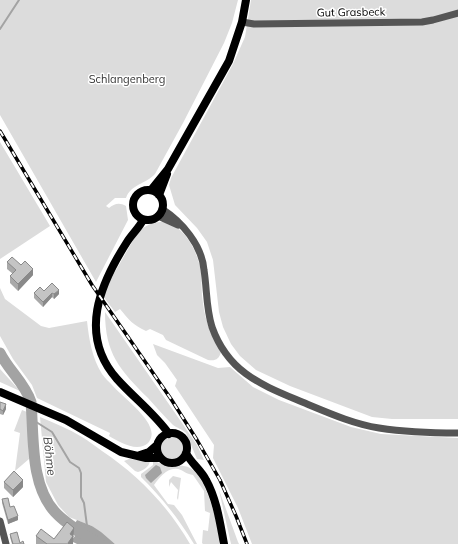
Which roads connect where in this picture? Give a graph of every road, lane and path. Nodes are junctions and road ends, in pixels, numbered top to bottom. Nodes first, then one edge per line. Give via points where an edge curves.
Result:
1 (246, 0) edge
2 (458, 13) edge
3 (242, 22) junction
4 (168, 169) junction
5 (151, 190) junction
6 (159, 195) junction
7 (160, 213) junction
8 (140, 218) junction
9 (3, 393) edge
10 (155, 417) junction
11 (458, 433) edge
12 (169, 434) junction
13 (159, 442) junction
14 (186, 452) junction
15 (137, 456) junction
16 (160, 458) junction
17 (179, 461) junction
18 (193, 465) junction
19 (0, 521) edge
20 (6, 544) edge
21 (224, 544) edge

1 - 3 main road
2 - 3 street, Gut Grasbeck via 422,22
3 - 4 main road via 229,61
4 - 5 main road
4 - 6 main road
5 - 6 main road
5 - 8 main road via 141,192 134,198 133,208
6 - 7 main road via 162,202
7 - 8 main road via 150,220
7 - 11 street via 172,217 195,244 202,258 207,306 216,336 228,356 248,376 280,394 351,422 381,428
8 - 10 main road via 103,285 96,317 97,338 112,372
9 - 15 main road via 59,416 121,452
10 - 12 main road
10 - 13 main road
12 - 13 main road
12 - 14 main road via 181,437 186,444
13 - 15 main road via 149,452
13 - 16 main road
14 - 17 main road
14 - 18 main road
15 - 16 main road
16 - 17 main road via 171,463
17 - 18 main road
18 - 21 main road via 205,478 213,494
19 - 20 street

